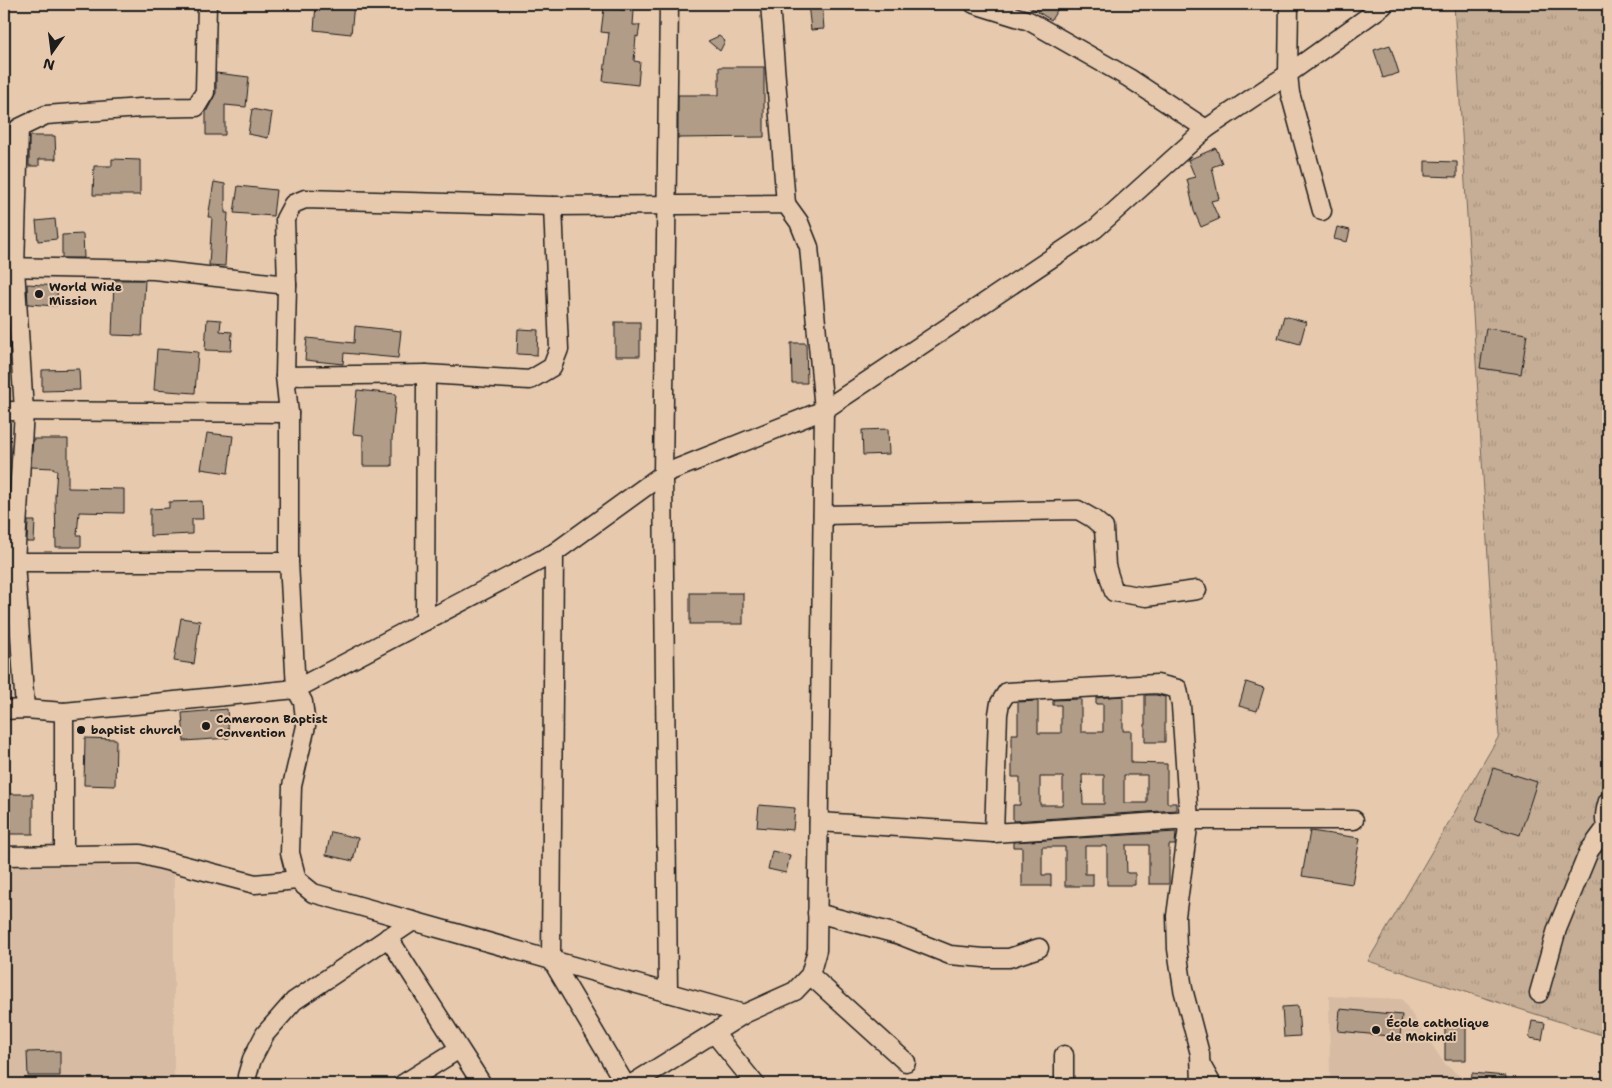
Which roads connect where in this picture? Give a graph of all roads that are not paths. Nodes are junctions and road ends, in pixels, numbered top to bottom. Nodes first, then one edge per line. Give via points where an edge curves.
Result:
1 (207, 4) edge
2 (669, 4) edge
3 (770, 4) edge
4 (974, 4) edge
5 (1289, 4) edge
6 (1383, 6) dead end
7 (1288, 74) junction
8 (1206, 129) junction
9 (786, 204) junction
10 (667, 205) junction
11 (553, 206) junction
12 (1322, 211) dead end
13 (9, 268) edge
14 (287, 285) junction
15 (426, 374) junction
16 (285, 376) junction
17 (824, 410) junction
18 (4, 411) edge
19 (24, 411) junction
20 (289, 413) junction
21 (663, 474) junction
22 (823, 516) junction
23 (554, 553) junction
24 (10, 562) edge
25 (289, 562) junction
26 (1197, 590) dead end
27 (425, 621) junction
28 (296, 689) junction
29 (25, 709) junction
30 (4, 710) edge
31 (64, 712) junction
32 (1608, 801) edge
33 (1189, 820) junction
34 (1354, 820) dead end
35 (819, 822) junction
36 (1607, 829) edge
37 (994, 833) junction
38 (64, 855) junction
39 (4, 856) edge
40 (296, 880) junction
41 (817, 913) junction
42 (413, 921) junction
43 (388, 938) junction
44 (1039, 948) dead end
45 (551, 960) junction
46 (810, 975) junction
47 (668, 992) junction
48 (1539, 993) dead end
49 (744, 1014) junction
50 (714, 1033) junction
51 (459, 1049) junction
52 (1200, 1054) junction
53 (1064, 1056) dead end
54 (906, 1062) dead end
55 (248, 1084) edge
56 (403, 1084) edge
57 (482, 1084) edge
58 (624, 1084) edge
59 (632, 1084) edge
60 (754, 1084) edge
61 (1064, 1084) edge
62 (1201, 1084) edge
63 (1217, 1084) edge

1 - 13 street via 204,92 196,107 46,115 19,128
2 - 10 street
3 - 9 street
4 - 8 street via 1029,21 1129,78
5 - 7 street
6 - 7 street
7 - 8 street
7 - 12 street via 1290,94
8 - 17 street via 1095,228
9 - 10 street
9 - 17 street via 799,222 809,247
10 - 11 street
10 - 21 street
11 - 14 street via 305,199 293,204 284,219
11 - 15 street via 558,349 552,367 530,380
13 - 14 street via 154,270
13 - 19 street
14 - 16 street
15 - 16 street
15 - 27 street
16 - 20 street
17 - 21 street
17 - 22 street
18 - 19 street
19 - 20 street
19 - 24 street
20 - 25 street
21 - 23 street
21 - 47 street
22 - 26 street via 1078,510 1104,528 1106,566 1114,592 1146,597
22 - 35 street
23 - 27 street
23 - 45 street
24 - 25 street
24 - 29 street
25 - 28 street
27 - 28 street
28 - 31 street
28 - 40 street via 303,702 306,726 292,786 290,853
29 - 30 street
29 - 31 street
31 - 38 street
32 - 36 street via 1604,814
33 - 34 street
33 - 37 street
33 - 37 street via 1178,689 1157,684 1007,692 998,714
33 - 52 street via 1176,916 1177,949 1183,989
35 - 37 street
35 - 41 street
36 - 48 street via 1589,851 1557,929
38 - 39 street
38 - 40 street via 140,854 255,884
40 - 42 street via 313,893
41 - 44 street via 897,934 950,955 1008,958
41 - 46 street via 817,950
42 - 43 street
42 - 45 street
43 - 51 street
43 - 55 street via 294,1001 265,1034 252,1059
45 - 47 street
45 - 58 street
46 - 49 street via 795,991
46 - 54 street
47 - 49 street
49 - 50 street
50 - 59 street
50 - 60 street
51 - 56 street
51 - 57 street
52 - 62 street
52 - 63 lane
53 - 61 street

